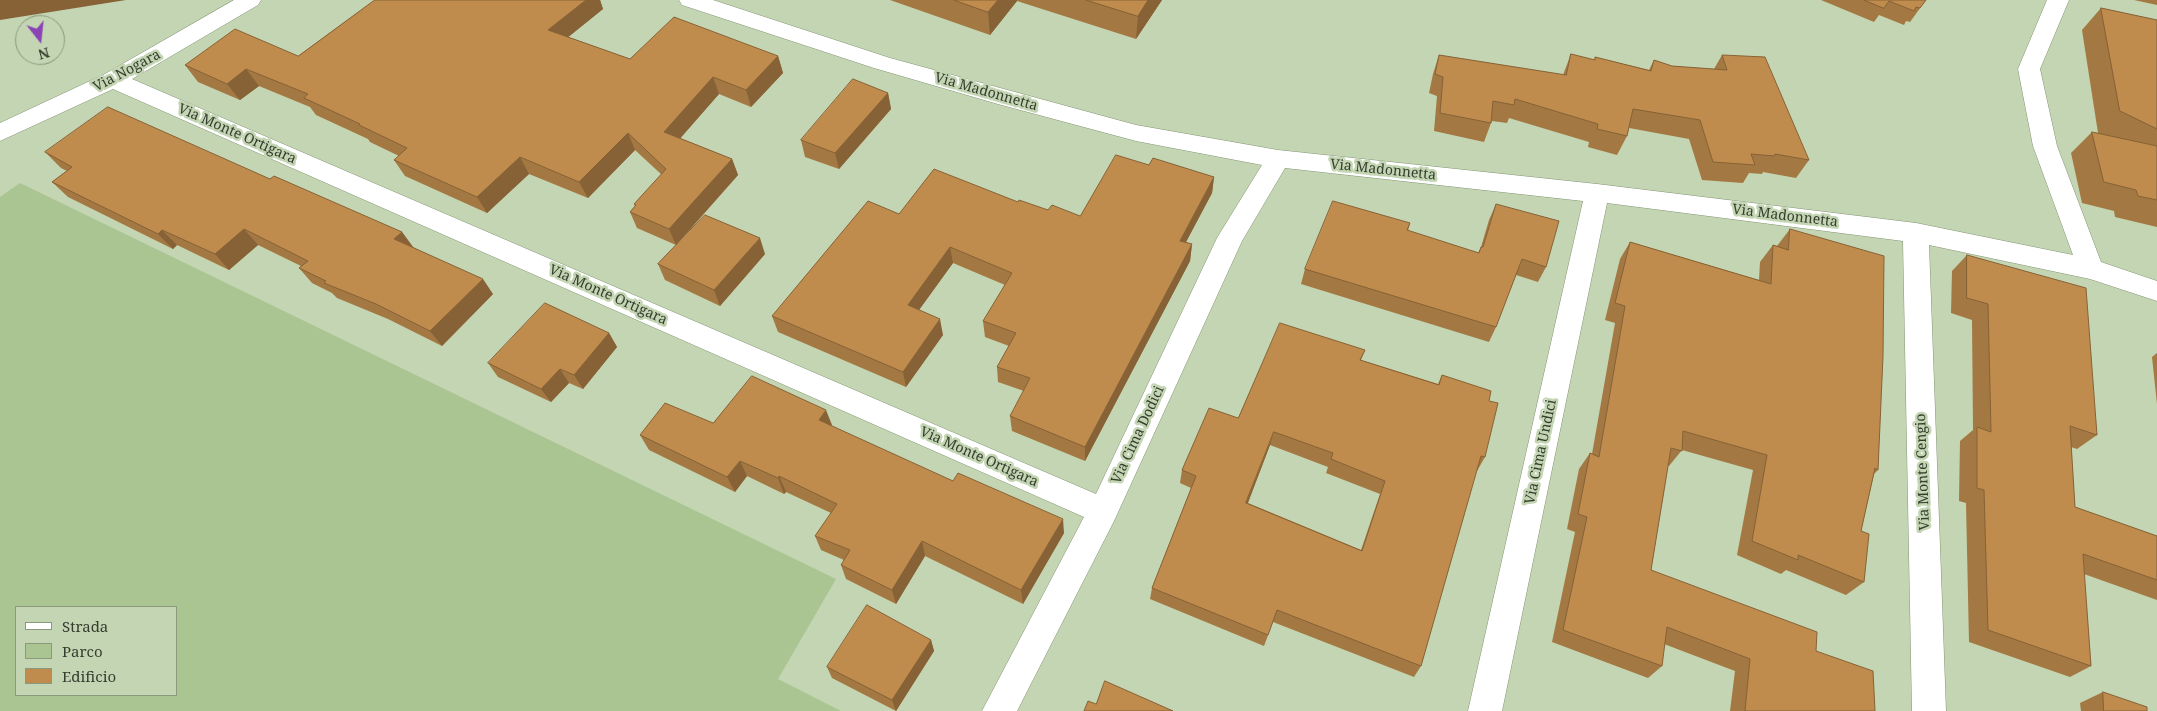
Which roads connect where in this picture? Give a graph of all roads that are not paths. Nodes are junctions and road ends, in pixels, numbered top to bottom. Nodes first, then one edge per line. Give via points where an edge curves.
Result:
1 (250, 0) edge
2 (690, 0) edge
3 (2058, 0) edge
4 (113, 80) junction
5 (0, 133) edge
6 (1278, 159) junction
7 (1597, 193) junction
8 (1916, 232) junction
9 (2091, 269) junction
10 (2157, 291) edge
11 (1102, 511) junction
12 (999, 711) edge
13 (1485, 711) edge
14 (1930, 711) edge

1 - 4 street, Via Nogara
2 - 6 street, Via Madonnetta via 873,60 998,96 1136,133
3 - 9 street via 2029,69 2045,146
4 - 5 street, Via Nogara
4 - 11 street, Via Monte Ortigara
6 - 7 street, Via Madonnetta
6 - 11 street, Via Cima Dodici via 1230,238
7 - 8 street, Via Madonnetta
7 - 13 street, Via Cima Undici
8 - 9 street, Via Madonnetta
8 - 14 street, Via Monte Cengio
9 - 10 street, Via Madonnetta
11 - 12 street, Via Cima Dodici

